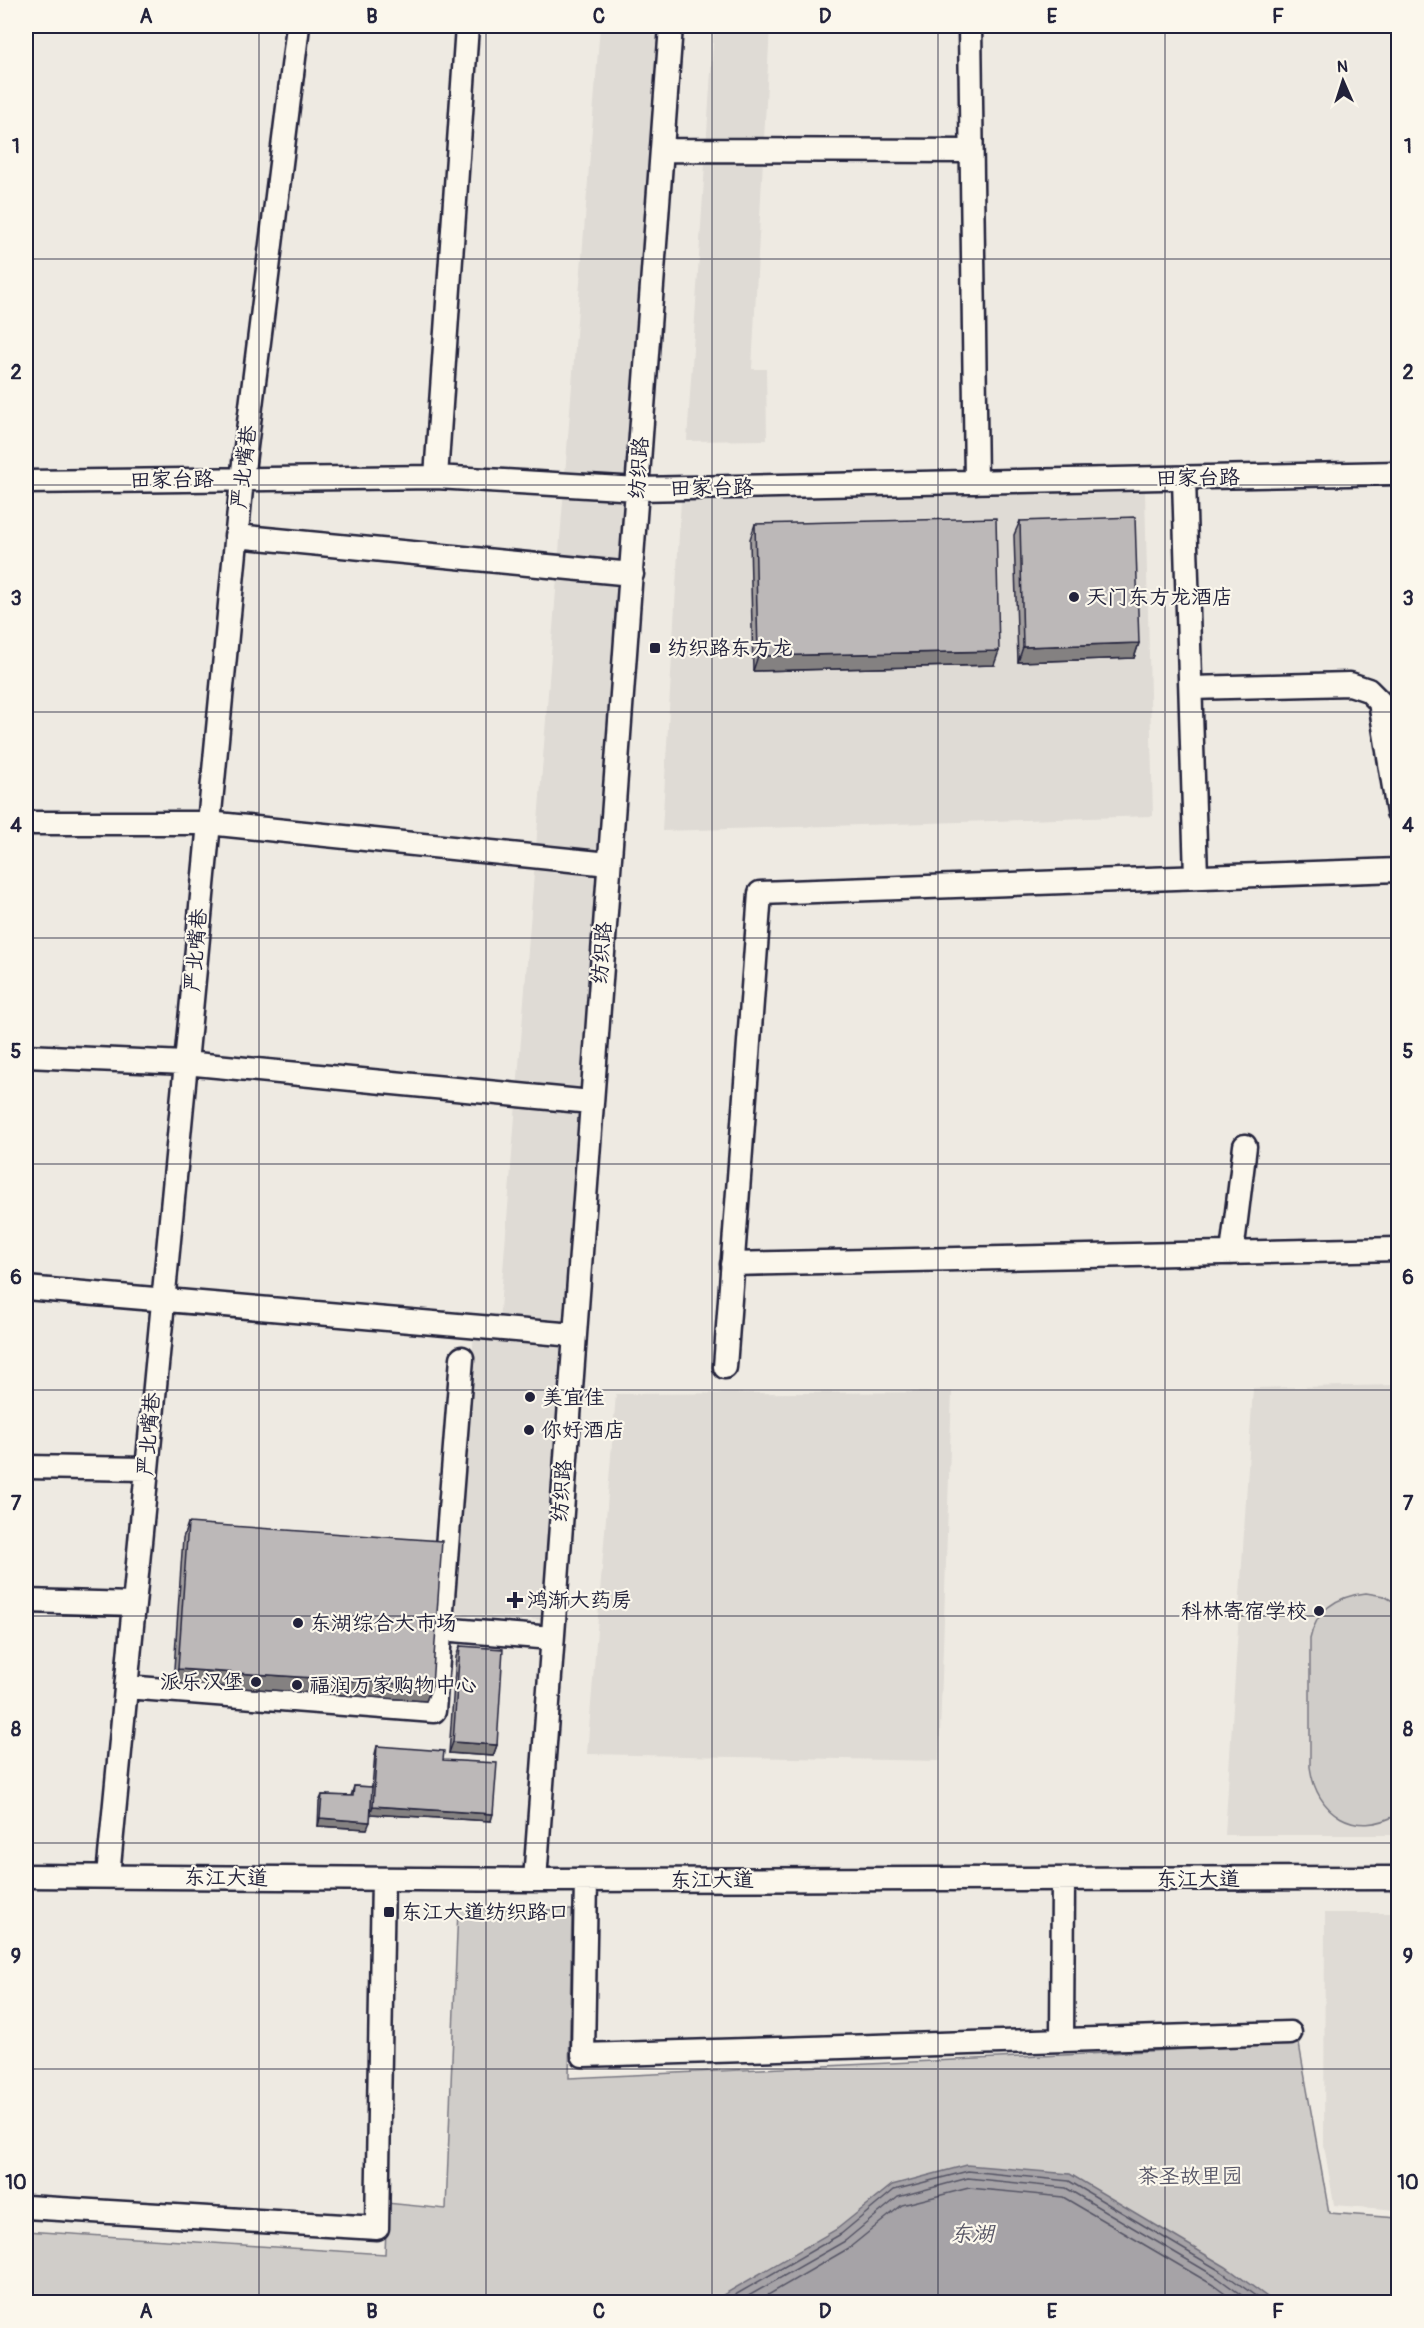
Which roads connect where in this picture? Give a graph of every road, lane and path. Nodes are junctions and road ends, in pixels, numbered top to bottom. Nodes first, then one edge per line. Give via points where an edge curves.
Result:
1 (298, 26) edge
2 (467, 26) edge
3 (671, 26) edge
4 (970, 26) edge
5 (662, 150) junction
6 (971, 151) junction
7 (1398, 473) edge
8 (436, 477) junction
9 (242, 479) junction
10 (1184, 479) junction
11 (26, 482) edge
12 (976, 482) junction
13 (638, 489) junction
14 (236, 536) junction
15 (632, 574) junction
16 (1191, 688) junction
17 (1398, 812) edge
18 (26, 823) edge
19 (208, 823) junction
20 (609, 864) junction
21 (1398, 870) edge
22 (1196, 877) junction
23 (26, 1056) edge
24 (185, 1063) junction
25 (591, 1102) junction
26 (1245, 1146) dead end
27 (1398, 1249) edge
28 (1232, 1252) junction
29 (732, 1264) junction
30 (26, 1288) edge
31 (162, 1300) junction
32 (574, 1335) junction
33 (462, 1358) dead end
34 (725, 1367) dead end
35 (26, 1467) edge
36 (146, 1469) junction
37 (26, 1601) edge
38 (133, 1604) junction
39 (440, 1629) junction
40 (552, 1638) junction
41 (126, 1687) junction
42 (26, 1876) edge
43 (108, 1876) junction
44 (1398, 1878) edge
45 (383, 1879) junction
46 (1062, 1879) junction
47 (535, 1880) junction
48 (586, 1880) junction
49 (1290, 2033) dead end
50 (1062, 2040) junction
51 (26, 2207) edge

1 - 9 street, 严北嘴巷
2 - 8 street
3 - 5 street, 纺织路
4 - 6 street
5 - 6 street
5 - 13 street, 纺织路
6 - 12 street
7 - 10 street, 田家台路
8 - 9 street, 田家台路
8 - 13 street, 田家台路
9 - 11 street, 田家台路
9 - 14 street, 严北嘴巷
10 - 12 street, 田家台路
10 - 16 street
12 - 13 street, 田家台路
13 - 15 street, 纺织路
14 - 15 street
14 - 19 street, 严北嘴巷
15 - 20 street, 纺织路
16 - 17 street via 1350,684 1368,690 1380,702
16 - 22 street
18 - 19 street
19 - 20 street
19 - 24 street, 严北嘴巷
20 - 25 street, 纺织路
21 - 22 street
22 - 29 street via 760,893
23 - 24 street
24 - 25 street
24 - 31 street, 严北嘴巷
25 - 32 street, 纺织路
26 - 28 street
27 - 28 street
28 - 29 street
29 - 34 street
30 - 31 street
31 - 32 street
31 - 36 street, 严北嘴巷
32 - 40 street, 纺织路
33 - 39 street
35 - 36 street
36 - 38 street, 严北嘴巷
37 - 38 street
38 - 41 street, 严北嘴巷
39 - 40 street
39 - 41 street via 434,1711
40 - 47 street, 纺织路
41 - 43 street, 严北嘴巷
42 - 43 street, 东江大道
43 - 45 street, 东江大道
44 - 46 street, 东江大道
45 - 47 street, 东江大道
45 - 51 street via 377,2228
46 - 48 street, 东江大道
46 - 50 street
47 - 48 street, 东江大道
48 - 50 street via 583,2055
49 - 50 street

